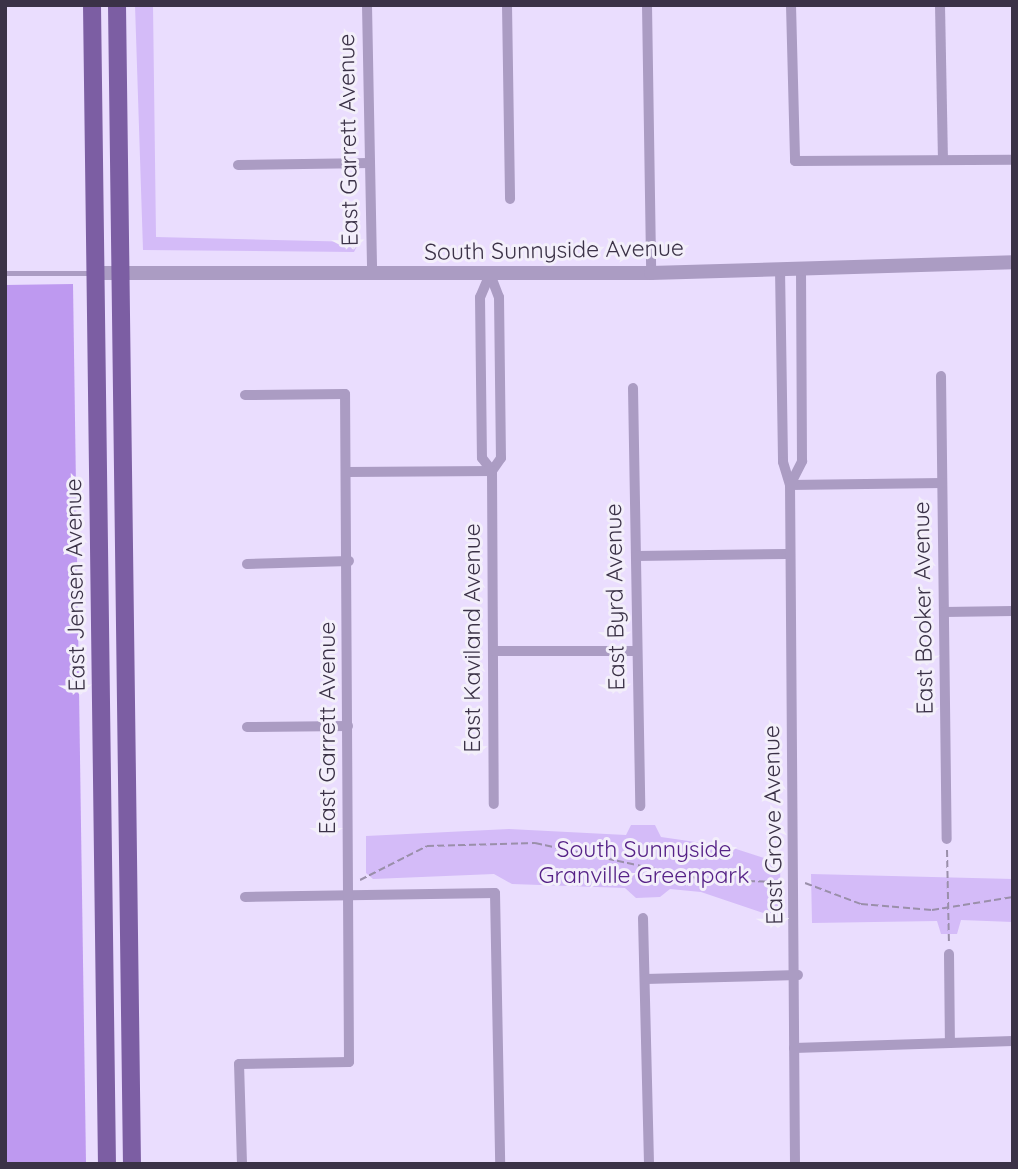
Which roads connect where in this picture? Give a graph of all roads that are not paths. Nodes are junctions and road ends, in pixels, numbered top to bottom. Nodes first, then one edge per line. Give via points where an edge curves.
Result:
1 (92, 5) edge
2 (117, 5) edge
3 (367, 5) edge
4 (507, 5) edge
5 (647, 5) edge
6 (791, 5) edge
7 (940, 5) edge
8 (943, 160) junction
9 (1013, 160) edge
10 (370, 163) junction
11 (238, 165) dead end
12 (510, 199) dead end
13 (1013, 262) edge
14 (801, 268) junction
15 (780, 269) junction
16 (5, 273) edge
17 (96, 273) junction
18 (651, 273) junction
19 (121, 274) junction
20 (490, 274) junction
21 (372, 275) junction
22 (941, 376) dead end
23 (633, 388) dead end
24 (245, 396) dead end
25 (492, 471) junction
26 (347, 472) junction
27 (942, 483) junction
28 (790, 485) junction
29 (787, 554) junction
30 (636, 556) junction
31 (349, 561) junction
32 (247, 564) dead end
33 (1013, 611) edge
34 (944, 612) junction
35 (494, 651) junction
36 (637, 651) junction
37 (348, 726) junction
38 (247, 727) dead end
39 (494, 804) dead end
40 (640, 806) dead end
41 (947, 839) road end
42 (347, 895) junction
43 (246, 897) dead end
44 (643, 918) dead end
45 (949, 954) road end
46 (798, 975) junction
47 (645, 979) junction
48 (1013, 1041) edge
49 (950, 1043) junction
50 (794, 1048) junction
51 (107, 1164) edge
52 (132, 1164) edge
53 (242, 1164) edge
54 (500, 1164) edge
55 (649, 1164) edge
56 (795, 1164) edge

1 - 17 main road, East Jensen Avenue
2 - 19 main road
3 - 10 street, East Garrett Avenue
4 - 12 street
5 - 18 street
6 - 8 street via 794,162
7 - 8 street
8 - 9 street
10 - 11 street
10 - 21 street, East Garrett Avenue
13 - 14 street, South Sunnyside Avenue
14 - 15 street, South Sunnyside Avenue
14 - 28 street, East Grove Avenue via 802,461
15 - 18 street, South Sunnyside Avenue
15 - 28 street, East Grove Avenue via 783,462
16 - 17 lane
17 - 19 street, South Sunnyside Avenue
17 - 51 main road, East Jensen Avenue
18 - 20 street, South Sunnyside Avenue
19 - 21 street, South Sunnyside Avenue
19 - 52 main road
20 - 21 street, South Sunnyside Avenue
20 - 25 street, East Kaviland Avenue via 499,297 500,391 500,458
20 - 25 street, East Kaviland Avenue via 480,297 480,351 482,458
22 - 27 street, East Booker Avenue
23 - 30 street, East Byrd Avenue
24 - 26 street, East Garrett Avenue via 345,394
25 - 26 street
25 - 35 street, East Kaviland Avenue
26 - 31 street, East Garrett Avenue
27 - 28 street
27 - 34 street, East Booker Avenue
28 - 29 street, East Grove Avenue
29 - 30 street
29 - 46 street, East Grove Avenue
30 - 36 street, East Byrd Avenue
31 - 32 street
31 - 37 street, East Garrett Avenue
33 - 34 street
34 - 41 street, East Booker Avenue
35 - 36 street
35 - 39 street, East Kaviland Avenue
36 - 40 street, East Byrd Avenue
37 - 38 street
37 - 42 street, East Garrett Avenue
42 - 43 street
42 - 53 street, East Garrett Avenue via 349,1062 239,1064
42 - 54 street via 495,893
44 - 47 street
45 - 49 street
46 - 47 street
46 - 50 street, East Grove Avenue
47 - 55 street
48 - 49 street
49 - 50 street
50 - 56 street, East Grove Avenue

